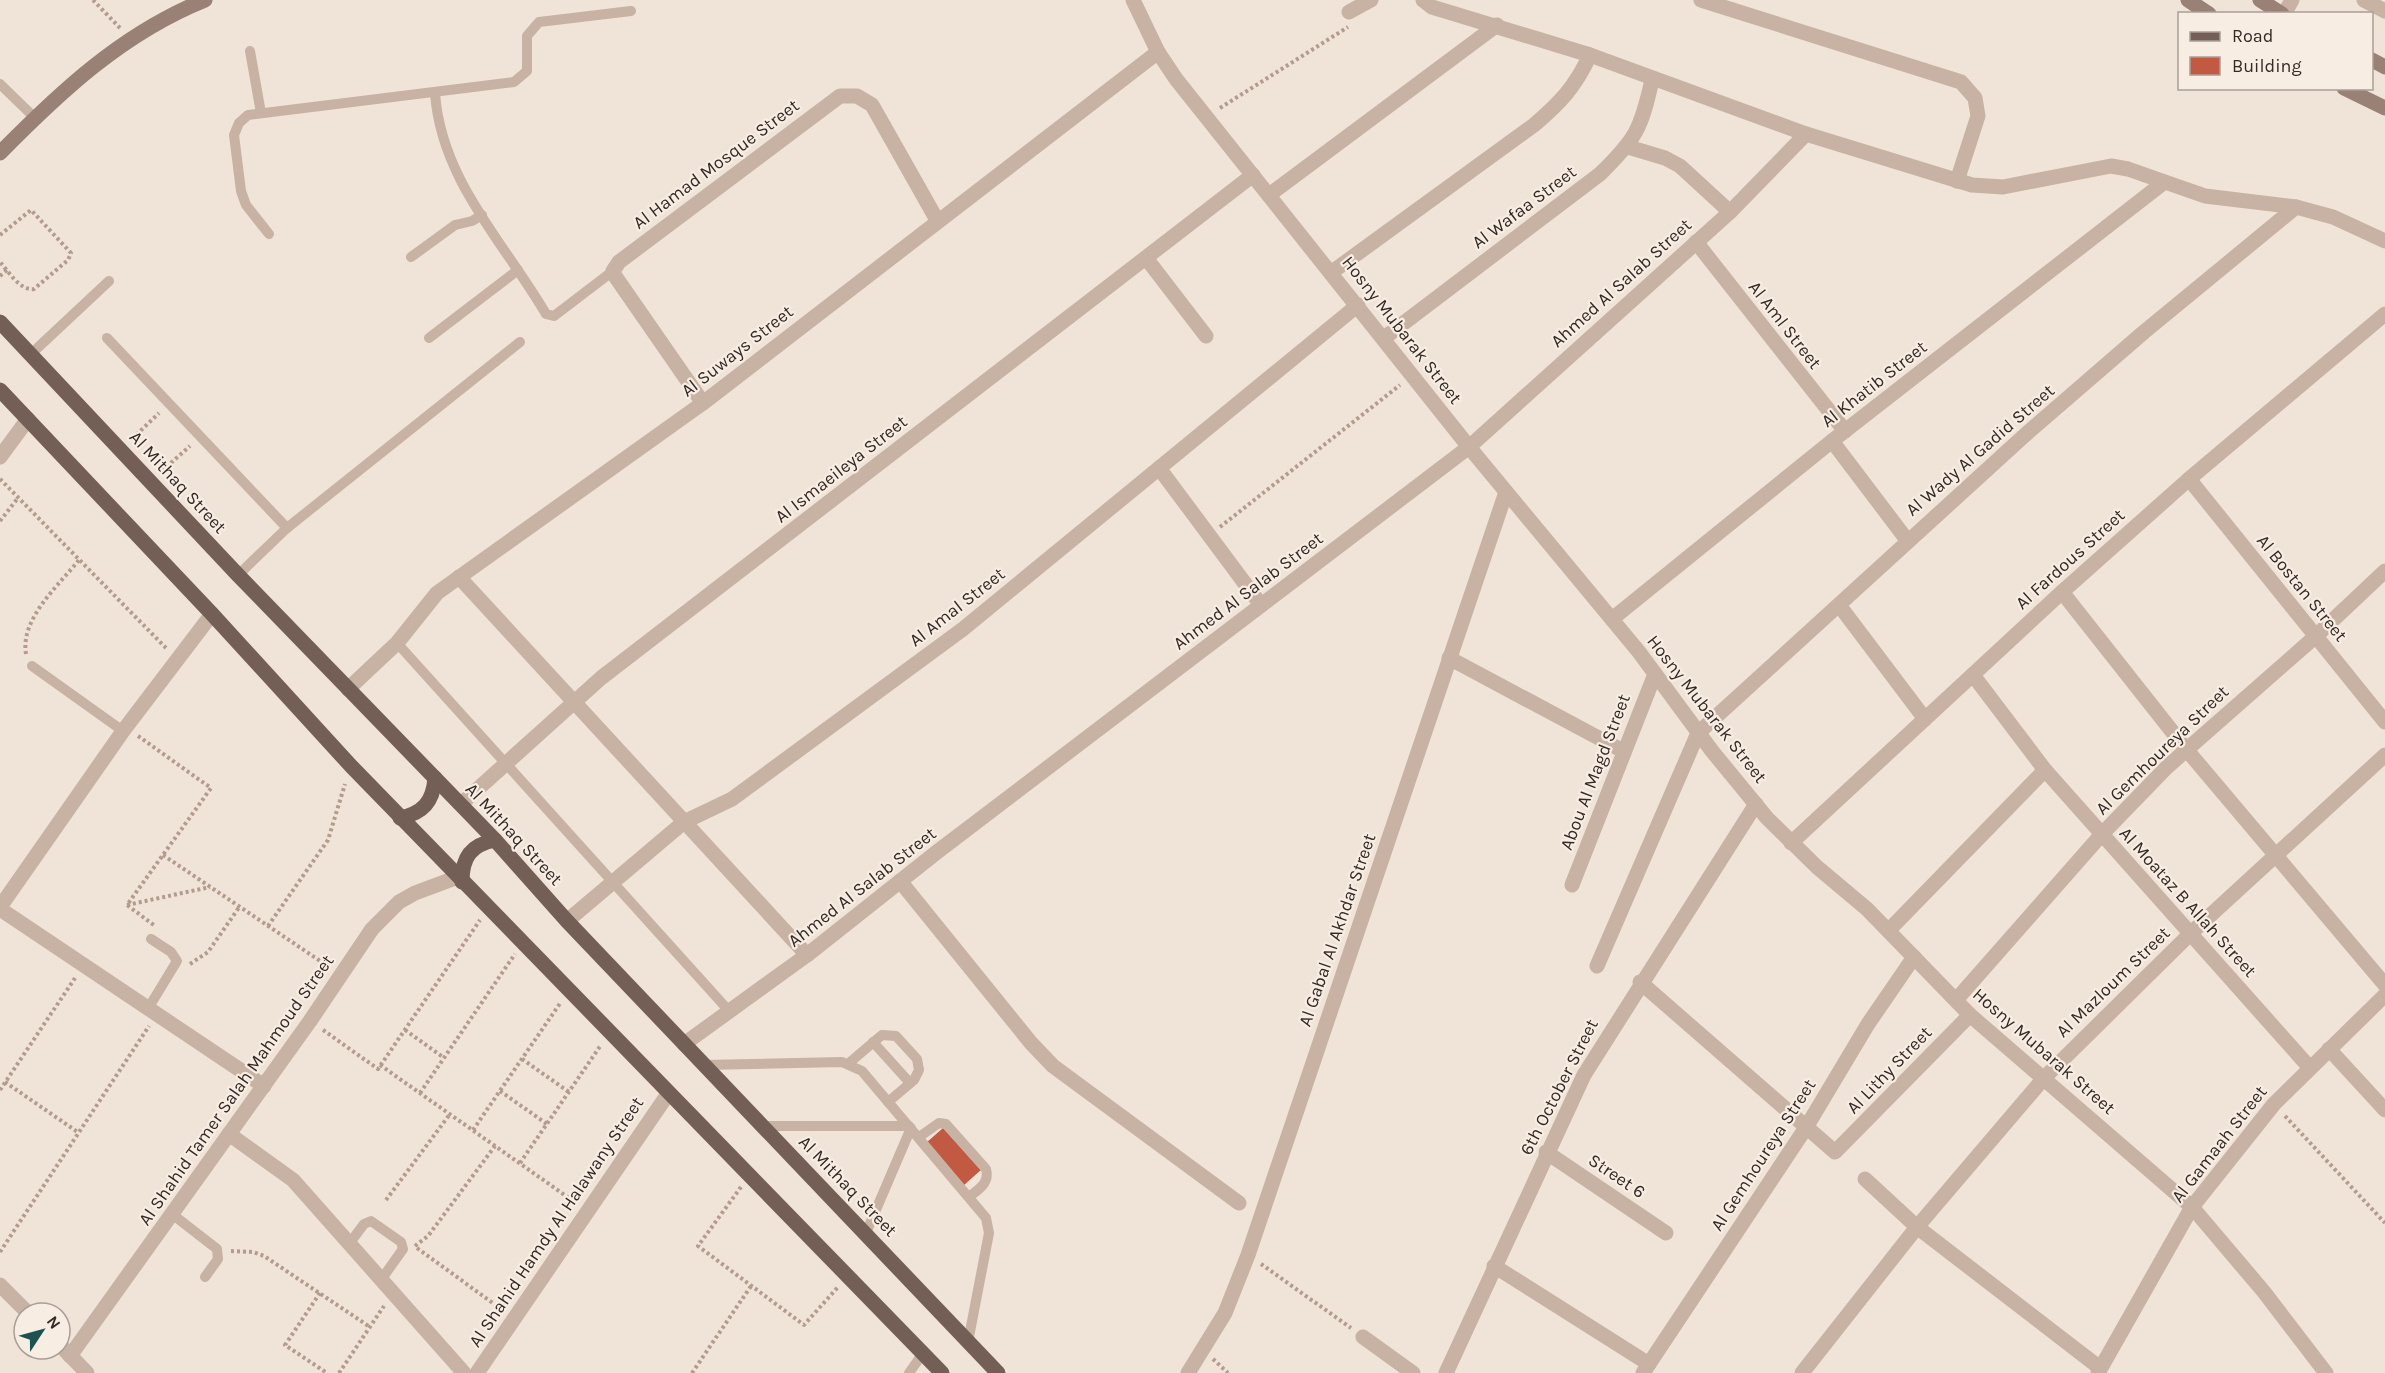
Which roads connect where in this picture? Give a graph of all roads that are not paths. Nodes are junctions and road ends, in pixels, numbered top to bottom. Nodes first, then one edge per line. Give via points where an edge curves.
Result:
1 (205, 0) edge
2 (1132, 0) edge
3 (1371, 0) edge
4 (1423, 0) edge
5 (1701, 0) edge
6 (2188, 0) edge
7 (2260, 0) edge
8 (2364, 0) edge
9 (631, 11) dead end
10 (2385, 11) edge
11 (1349, 12) road end
12 (2207, 12) edge
13 (2280, 12) edge
14 (1497, 25) junction
15 (250, 51) dead end
16 (1158, 52) junction
17 (1590, 55) junction
18 (1652, 80) junction
19 (0, 84) edge
20 (2348, 90) edge
21 (435, 93) junction
22 (2385, 108) edge
23 (261, 113) junction
24 (35, 118) junction
25 (1806, 134) junction
26 (1628, 147) junction
27 (0, 153) edge
28 (1253, 175) junction
29 (1957, 181) junction
30 (2163, 183) junction
31 (1269, 195) junction
32 (2296, 207) junction
33 (1730, 212) junction
34 (482, 215) junction
35 (937, 220) junction
36 (269, 234) dead end
37 (1696, 242) junction
38 (2385, 242) edge
39 (411, 257) dead end
40 (1146, 258) junction
41 (519, 270) junction
42 (614, 271) junction
43 (1332, 272) junction
44 (109, 280) dead end
45 (1358, 305) junction
46 (2385, 314) edge
47 (0, 322) edge
48 (1206, 336) dead end
49 (107, 338) dead end
50 (429, 338) dead end
51 (1384, 338) junction
52 (520, 342) dead end
53 (31, 354) junction
54 (0, 390) edge
55 (703, 403) junction
56 (28, 419) junction
57 (1845, 431) junction
58 (1832, 441) junction
59 (1469, 447) junction
60 (0, 457) edge
61 (1159, 468) junction
62 (2188, 479) junction
63 (1506, 492) junction
64 (287, 528) junction
65 (1907, 540) junction
66 (2385, 571) edge
67 (238, 575) junction
68 (459, 577) junction
69 (2062, 592) junction
70 (1261, 605) junction
71 (1839, 605) junction
72 (212, 614) junction
73 (1612, 619) junction
74 (2316, 636) junction
75 (397, 643) junction
76 (1449, 658) junction
77 (32, 666) road end
78 (1655, 674) junction
79 (1973, 675) junction
80 (348, 688) junction
81 (574, 701) junction
82 (1925, 719) junction
83 (2385, 722) edge
84 (124, 729) junction
85 (1698, 733) junction
86 (2186, 749) junction
87 (1623, 751) junction
88 (2385, 755) edge
89 (505, 763) junction
90 (2045, 770) junction
91 (435, 778) junction
92 (461, 804) junction
93 (1756, 804) junction
94 (400, 818) junction
95 (684, 822) junction
96 (2102, 834) junction
97 (495, 840) junction
98 (1791, 843) junction
99 (2275, 857) junction
100 (460, 880) junction
101 (900, 881) junction
102 (613, 882) junction
103 (1572, 885) dead end
104 (0, 908) edge
105 (567, 921) junction
106 (1889, 930) junction
107 (2190, 934) junction
108 (151, 939) dead end
109 (807, 955) junction
110 (1914, 957) junction
111 (1597, 966) dead end
112 (1640, 982) junction
113 (2385, 985) edge
114 (2385, 995) edge
115 (1956, 1000) junction
116 (153, 1010) junction
117 (730, 1012) junction
118 (1970, 1015) junction
119 (873, 1042) junction
120 (684, 1044) junction
121 (2329, 1049) junction
122 (849, 1063) junction
123 (704, 1065) junction
124 (2310, 1068) junction
125 (2044, 1077) junction
126 (910, 1083) junction
127 (264, 1086) junction
128 (668, 1094) junction
129 (888, 1102) junction
130 (2385, 1110) edge
131 (762, 1126) junction
132 (1807, 1126) junction
133 (910, 1127) junction
134 (229, 1134) junction
135 (919, 1137) junction
136 (1546, 1152) junction
137 (1865, 1179) dead end
138 (969, 1197) junction
139 (1239, 1203) dead end
140 (2192, 1207) junction
141 (172, 1214) junction
142 (1917, 1227) junction
143 (866, 1233) junction
144 (1666, 1233) dead end
145 (349, 1244) junction
146 (1494, 1266) junction
147 (205, 1277) dead end
148 (381, 1280) junction
149 (0, 1285) edge
150 (16, 1301) edge
151 (1363, 1337) road end
152 (72, 1341) edge
153 (969, 1342) junction
154 (923, 1353) junction
155 (72, 1357) edge
156 (1646, 1368) edge
157 (2099, 1371) edge
158 (87, 1373) edge
159 (464, 1373) edge
160 (477, 1373) edge
161 (909, 1373) edge
162 (942, 1373) edge
163 (998, 1373) edge
164 (1188, 1373) edge
165 (1413, 1373) edge
166 (1446, 1373) edge
167 (1802, 1373) edge
168 (2326, 1373) edge

1 - 24 street via 130,39 93,65
2 - 16 street, Hosny Mubarak Street
3 - 11 street
4 - 14 street via 1432,7
5 - 29 street via 1960,82 1975,98 1978,116
6 - 12 street
7 - 13 street
8 - 10 street
9 - 21 lane via 539,22 527,36 529,68 520,80
14 - 17 street
14 - 31 street
15 - 23 lane
16 - 28 street, Hosny Mubarak Street
16 - 35 street, Al Suways Street
17 - 18 street
17 - 43 street via 1563,101
18 - 25 street
18 - 26 street, Al Wafaa Street via 1643,119
19 - 24 lane
20 - 22 street
21 - 23 lane
21 - 34 lane via 446,152
23 - 36 lane via 243,118 234,141 243,197
24 - 27 street
25 - 29 street
25 - 33 street, Ahmed Al Salab Street
26 - 33 street via 1680,166
26 - 51 street, Al Wafaa Street via 1600,174
28 - 31 street, Hosny Mubarak Street
28 - 40 street, Al Ismaeileya Street
29 - 30 street via 2003,187 2111,166
30 - 32 street via 2205,196
30 - 57 street, Al Khatib Street
31 - 43 street, Hosny Mubarak Street
32 - 38 street via 2333,217
32 - 65 street, Al Wady Al Gadid Street via 2144,332
33 - 37 street, Ahmed Al Salab Street
34 - 39 lane via 455,225
34 - 41 lane
35 - 42 street, Al Hamad Mosque Street via 873,105 857,96 840,96 619,262
35 - 55 street, Al Suways Street
37 - 57 street, Al Aml Street
37 - 59 street, Ahmed Al Salab Street
40 - 48 street
40 - 81 street, Al Ismaeileya Street
41 - 42 lane via 551,316
41 - 50 lane
42 - 55 street
43 - 45 street, Hosny Mubarak Street
44 - 53 lane
45 - 51 street, Hosny Mubarak Street
45 - 61 street, Al Amal Street
46 - 62 street, Al Fardous Street
47 - 53 main road, Al Mithaq Street
49 - 64 lane
51 - 59 street, Hosny Mubarak Street
52 - 64 lane
53 - 67 main road, Al Mithaq Street
54 - 56 main road
55 - 68 street, Al Suways Street
56 - 60 street
56 - 72 main road
57 - 58 street, Al Khatib Street
58 - 65 street
58 - 73 street, Al Khatib Street
59 - 63 street, Hosny Mubarak Street
59 - 70 street, Ahmed Al Salab Street
61 - 70 street
61 - 95 street, Al Amal Street via 963,629 732,799
62 - 69 street, Al Fardous Street
62 - 74 street, Al Bostan Street
63 - 73 street, Hosny Mubarak Street
63 - 76 street, Al Gabal Al Akhdar Street
64 - 67 lane
65 - 71 street, Al Wady Al Gadid Street
66 - 74 street, Al Gemhoureya Street
67 - 80 main road, Al Mithaq Street
68 - 75 street, Al Suways Street via 421,610
68 - 81 street
69 - 79 street, Al Fardous Street
69 - 86 street
70 - 101 street, Ahmed Al Salab Street
71 - 82 street
71 - 85 street, Al Wady Al Gadid Street
72 - 84 street
72 - 94 main road
73 - 78 street, Hosny Mubarak Street
74 - 83 street, Al Bostan Street
74 - 86 street, Al Gemhoureya Street
75 - 80 street, Al Suways Street
75 - 89 lane
76 - 87 street
76 - 164 street, Al Gabal Al Akhdar Street via 1248,1255 1225,1313
77 - 84 lane
78 - 85 street, Hosny Mubarak Street
78 - 87 street, Abou Al Magd Street
79 - 82 street, Al Fardous Street
79 - 90 street, Al Moataz B Allah Street
80 - 91 main road, Al Mithaq Street
81 - 89 street, Al Ismaeileya Street
81 - 95 street
82 - 98 street, Al Fardous Street
84 - 104 street
85 - 93 street, Hosny Mubarak Street
85 - 111 street
86 - 96 street, Al Gemhoureya Street
86 - 99 street
87 - 103 street, Abou Al Magd Street
88 - 99 street, Al Mazloum Street
89 - 92 street, Al Ismaeileya Street
89 - 102 lane
90 - 96 street, Al Moataz B Allah Street
90 - 106 street
91 - 92 main road, Al Mithaq Street
91 - 94 main road via 434,793 427,806 415,815
92 - 97 main road, Al Mithaq Street
93 - 98 street, Hosny Mubarak Street
93 - 112 street, 6th October Street
94 - 100 main road
95 - 102 street, Al Amal Street
95 - 109 street
96 - 107 street, Al Moataz B Allah Street
96 - 115 street, Al Gemhoureya Street
97 - 100 main road via 480,843 468,853
97 - 105 main road, Al Mithaq Street
98 - 106 street, Hosny Mubarak Street
99 - 107 street, Al Mazloum Street
99 - 113 street
100 - 127 street, Al Shahid Tamer Salah Mahmoud Street via 415,893 399,902 372,929
100 - 128 main road
101 - 109 street, Ahmed Al Salab Street
101 - 139 street via 1053,1066
102 - 105 street, Al Amal Street
102 - 117 lane
104 - 116 street
105 - 120 main road, Al Mithaq Street
106 - 110 street, Hosny Mubarak Street
107 - 124 street, Al Moataz B Allah Street
107 - 125 street, Al Mazloum Street
108 - 116 lane via 175,956 176,967
109 - 117 street, Ahmed Al Salab Street
110 - 115 street, Hosny Mubarak Street
110 - 132 street, Al Gemhoureya Street via 1868,1024
112 - 132 street
112 - 136 street, 6th October Street via 1584,1075
114 - 121 street, Al Gamaah Street
115 - 118 street, Hosny Mubarak Street
116 - 127 street
117 - 120 street, Ahmed Al Salab Street
118 - 125 street, Hosny Mubarak Street
118 - 132 street, Al Lithy Street via 1835,1152
119 - 122 lane
119 - 126 lane
119 - 126 lane via 891,1034 914,1055 919,1070
120 - 123 main road, Al Mithaq Street
121 - 124 street, Al Gamaah Street
121 - 130 street
122 - 123 lane
122 - 129 lane via 862,1071
123 - 131 main road, Al Mithaq Street
124 - 140 street, Al Gamaah Street via 2274,1104
125 - 140 street, Hosny Mubarak Street
125 - 142 street, Al Mazloum Street
126 - 129 lane
127 - 134 street, Al Shahid Tamer Salah Mahmoud Street
128 - 154 main road
128 - 160 street, Al Shahid Hamdy Al Halawany Street
129 - 133 lane
131 - 133 lane
131 - 143 main road, Al Mithaq Street
132 - 156 street, Al Gemhoureya Street
133 - 135 lane
133 - 143 lane
134 - 141 street, Al Shahid Tamer Salah Mahmoud Street
134 - 145 street via 293,1179
135 - 138 lane
135 - 138 lane via 939,1123 946,1124 986,1169 985,1183
136 - 144 street, Street 6
136 - 146 street, 6th October Street
137 - 142 street
138 - 153 lane via 987,1218 989,1233
140 - 157 street, Al Gamaah Street
140 - 168 street, Hosny Mubarak Street
141 - 147 lane via 219,1254
141 - 152 street, Al Shahid Tamer Salah Mahmoud Street
142 - 157 street
142 - 167 street, Al Mazloum Street
143 - 153 main road, Al Mithaq Street
145 - 148 street
145 - 148 lane via 371,1221 409,1248
146 - 156 street
146 - 166 street, 6th October Street
148 - 159 street
149 - 150 street
151 - 165 street
153 - 163 main road, Al Mithaq Street
154 - 161 lane
154 - 162 main road
155 - 158 street

